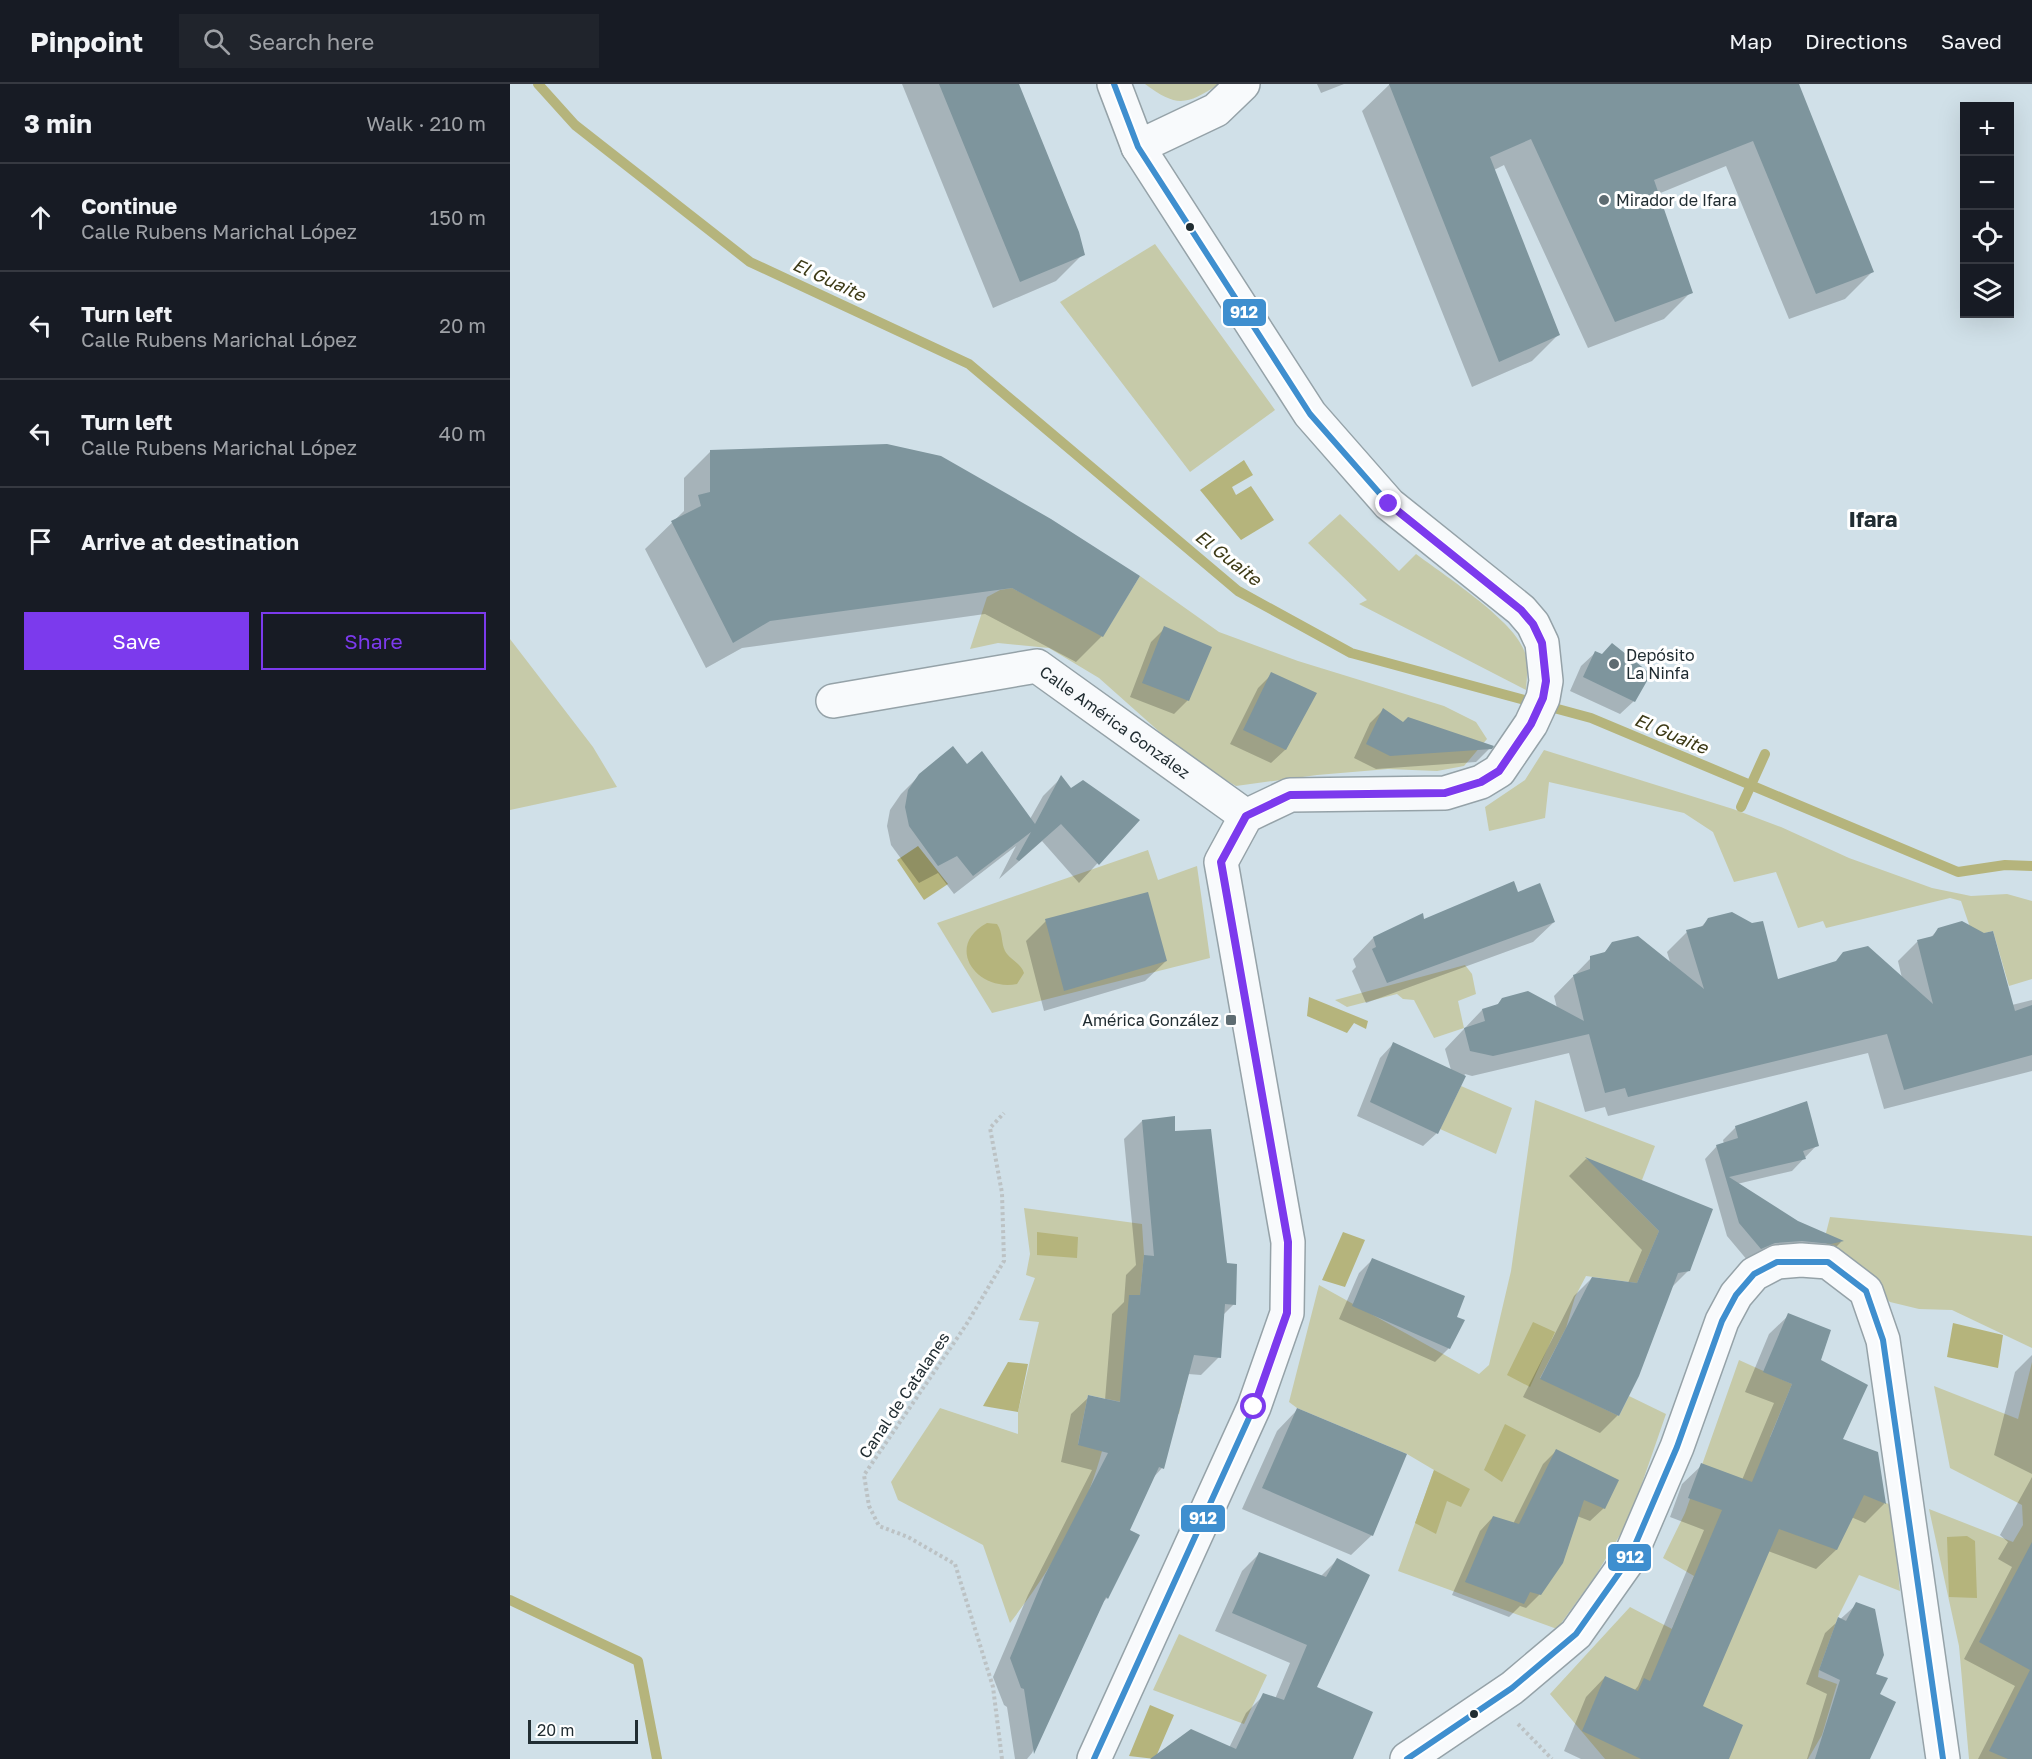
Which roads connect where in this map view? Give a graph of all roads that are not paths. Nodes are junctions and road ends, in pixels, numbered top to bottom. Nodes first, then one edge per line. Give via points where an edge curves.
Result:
1 (1114, 84) edge
2 (1243, 84) edge
3 (1138, 147) junction
4 (833, 701) dead end
5 (1246, 816) junction
6 (1094, 1759) edge
7 (1407, 1759) edge
8 (1943, 1759) edge

1 - 3 street
2 - 3 street via 1216,110
3 - 5 street via 1311,414 1389,504 1521,610 1542,643 1546,681 1543,698 1517,748 1499,771 1481,782 1445,793 1290,795
4 - 5 street, Calle América González via 1036,666
5 - 6 street via 1221,862 1288,1242 1287,1313 1254,1407
7 - 8 street via 1495,1700 1576,1634 1629,1560 1677,1447 1722,1321 1736,1295 1754,1274 1777,1262 1801,1260 1828,1262 1866,1291 1883,1340

